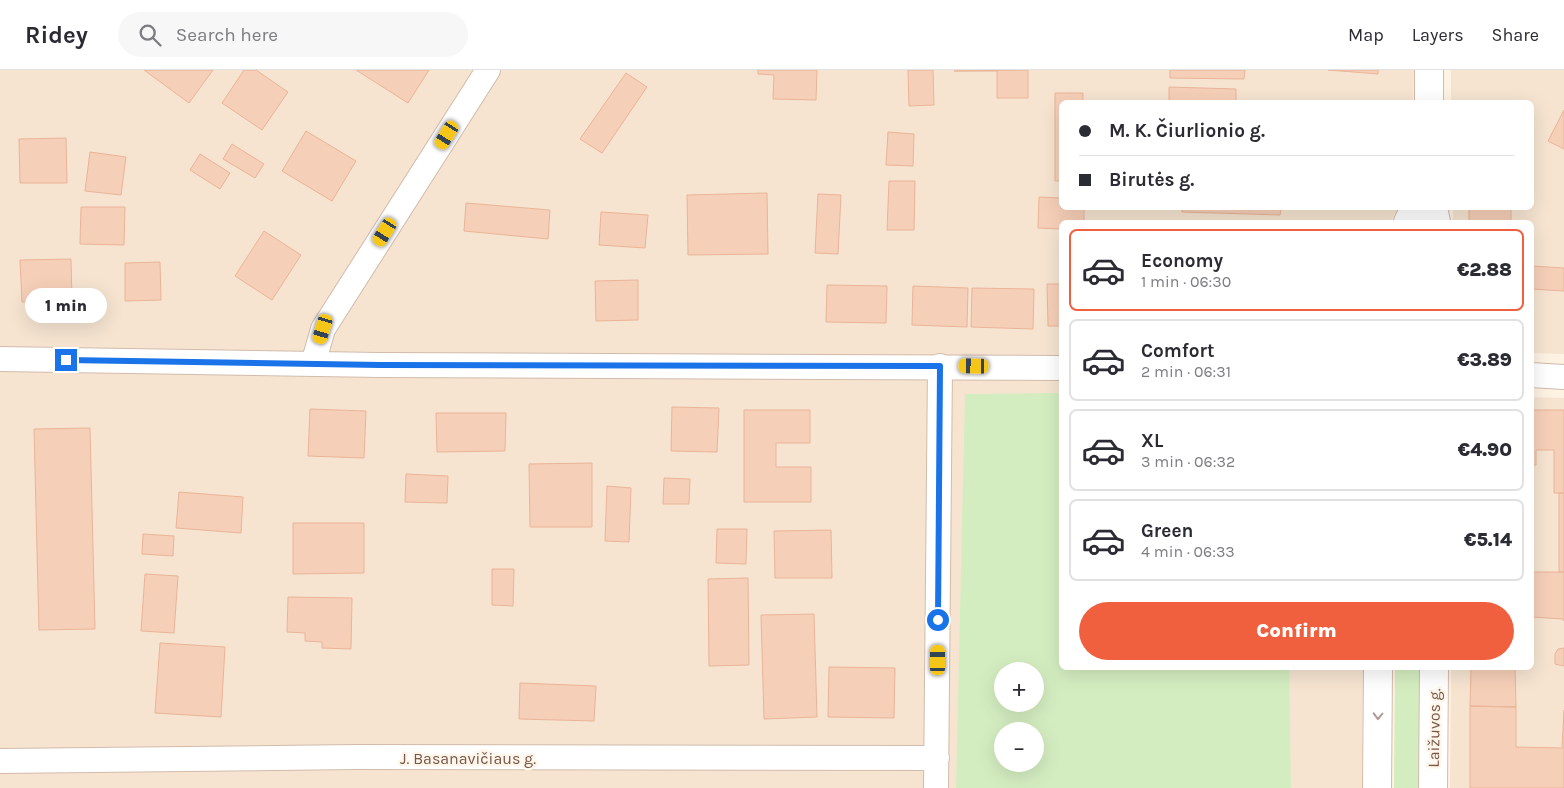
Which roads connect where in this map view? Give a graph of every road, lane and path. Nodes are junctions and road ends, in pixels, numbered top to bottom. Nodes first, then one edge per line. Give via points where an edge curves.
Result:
1 (488, 70) edge
2 (1429, 70) edge
3 (1429, 100) edge
4 (0, 359) edge
5 (313, 364) junction
6 (940, 366) junction
7 (1059, 368) edge
8 (1534, 375) edge
9 (1564, 377) edge
10 (1378, 670) edge
11 (1434, 670) edge
12 (937, 758) junction
13 (0, 762) edge
14 (936, 788) edge
15 (1377, 788) edge
16 (1433, 788) edge

1 - 5 street via 323,329
2 - 3 main road
4 - 5 street
5 - 6 street
6 - 7 street
6 - 12 street
8 - 9 street
10 -> 15 main road
11 - 16 main road, Laižuvos g.
12 - 13 street, J. Basanavičiaus g. via 357,757
12 - 14 street

